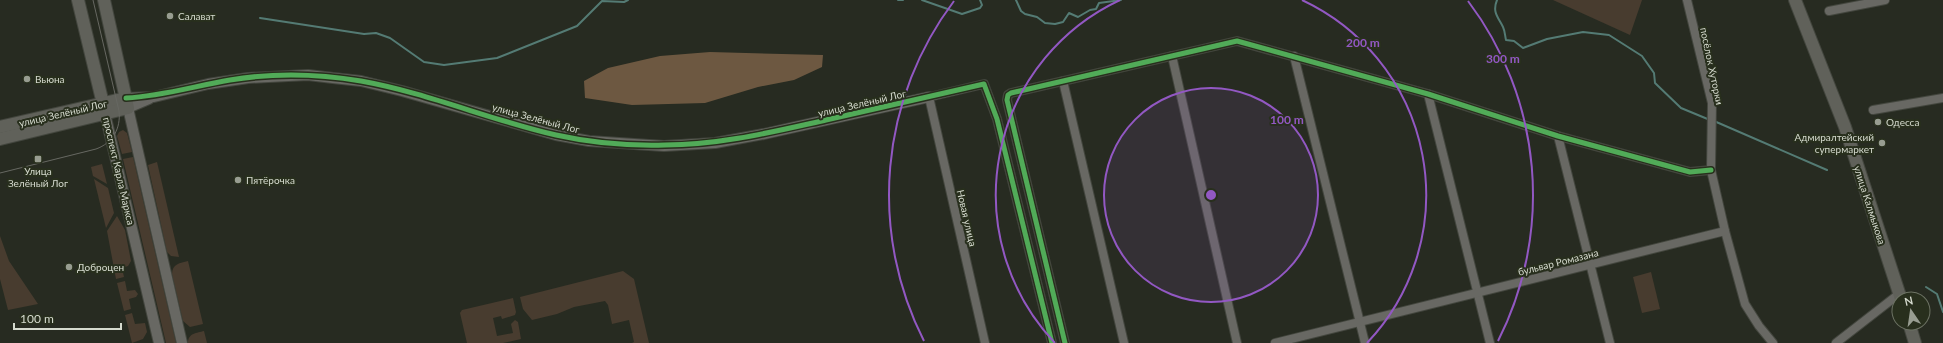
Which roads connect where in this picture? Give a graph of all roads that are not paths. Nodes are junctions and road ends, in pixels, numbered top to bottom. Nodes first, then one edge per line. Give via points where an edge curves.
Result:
1 (78, 0) edge
2 (104, 0) edge
3 (1687, 0) edge
4 (1795, 0) edge
5 (1885, 0) edge
6 (1829, 11) dead end
7 (1172, 56) junction
8 (1294, 56) junction
9 (1063, 81) junction
10 (1428, 94) junction
11 (929, 96) junction
12 (1943, 98) edge
13 (127, 103) junction
14 (104, 109) junction
15 (1873, 110) dead end
16 (0, 128) edge
17 (1558, 136) junction
18 (0, 139) edge
19 (1711, 170) junction
20 (1725, 231) junction
21 (1590, 264) junction
22 (1478, 291) junction
23 (1898, 291) edge
24 (1891, 303) edge
25 (1360, 323) junction
26 (1911, 331) edge
27 (159, 343) edge
28 (182, 343) edge
29 (985, 343) edge
30 (1052, 343) edge
31 (1065, 343) edge
32 (1124, 343) edge
33 (1237, 343) edge
34 (1275, 343) edge
35 (1365, 343) edge
36 (1490, 343) edge
37 (1610, 343) edge
38 (1773, 343) edge
39 (1836, 343) edge
40 (1915, 343) edge

1 - 14 main road, проспект Карла Маркса
2 - 13 main road
3 - 19 street, посёлок Хуторки via 1712,103
4 - 23 main road, улица Калмыкова via 1845,127
5 - 6 street
7 - 8 street via 1237,41
7 - 9 street
7 - 33 street
8 - 10 street
8 - 25 street
9 - 31 street via 1011,93 1007,98
9 - 32 street
10 - 17 street
10 - 22 street
11 - 13 street, улица Зелёный Лог via 764,134 715,143 664,146 589,141 556,135 361,81 308,75 248,78 208,84
11 - 29 street, Новая улица
11 - 30 street, улица Зелёный Лог via 984,84 997,119
12 - 15 street
13 - 14 main road, улица Зелёный Лог
13 - 28 street
14 - 16 main road, улица Зелёный Лог
14 - 18 main road, улица Зелёный Лог
14 - 27 street, проспект Карла Маркса
17 - 19 street via 1690,172
17 - 21 street
19 - 20 street, посёлок Хуторки
20 - 21 street, бульвар Ромазана
20 - 38 street via 1745,304
21 - 22 street, бульвар Ромазана
21 - 37 street
22 - 25 street, бульвар Ромазана
22 - 36 street
24 - 39 street
25 - 34 street, бульвар Ромазана
25 - 35 street
26 - 40 main road

